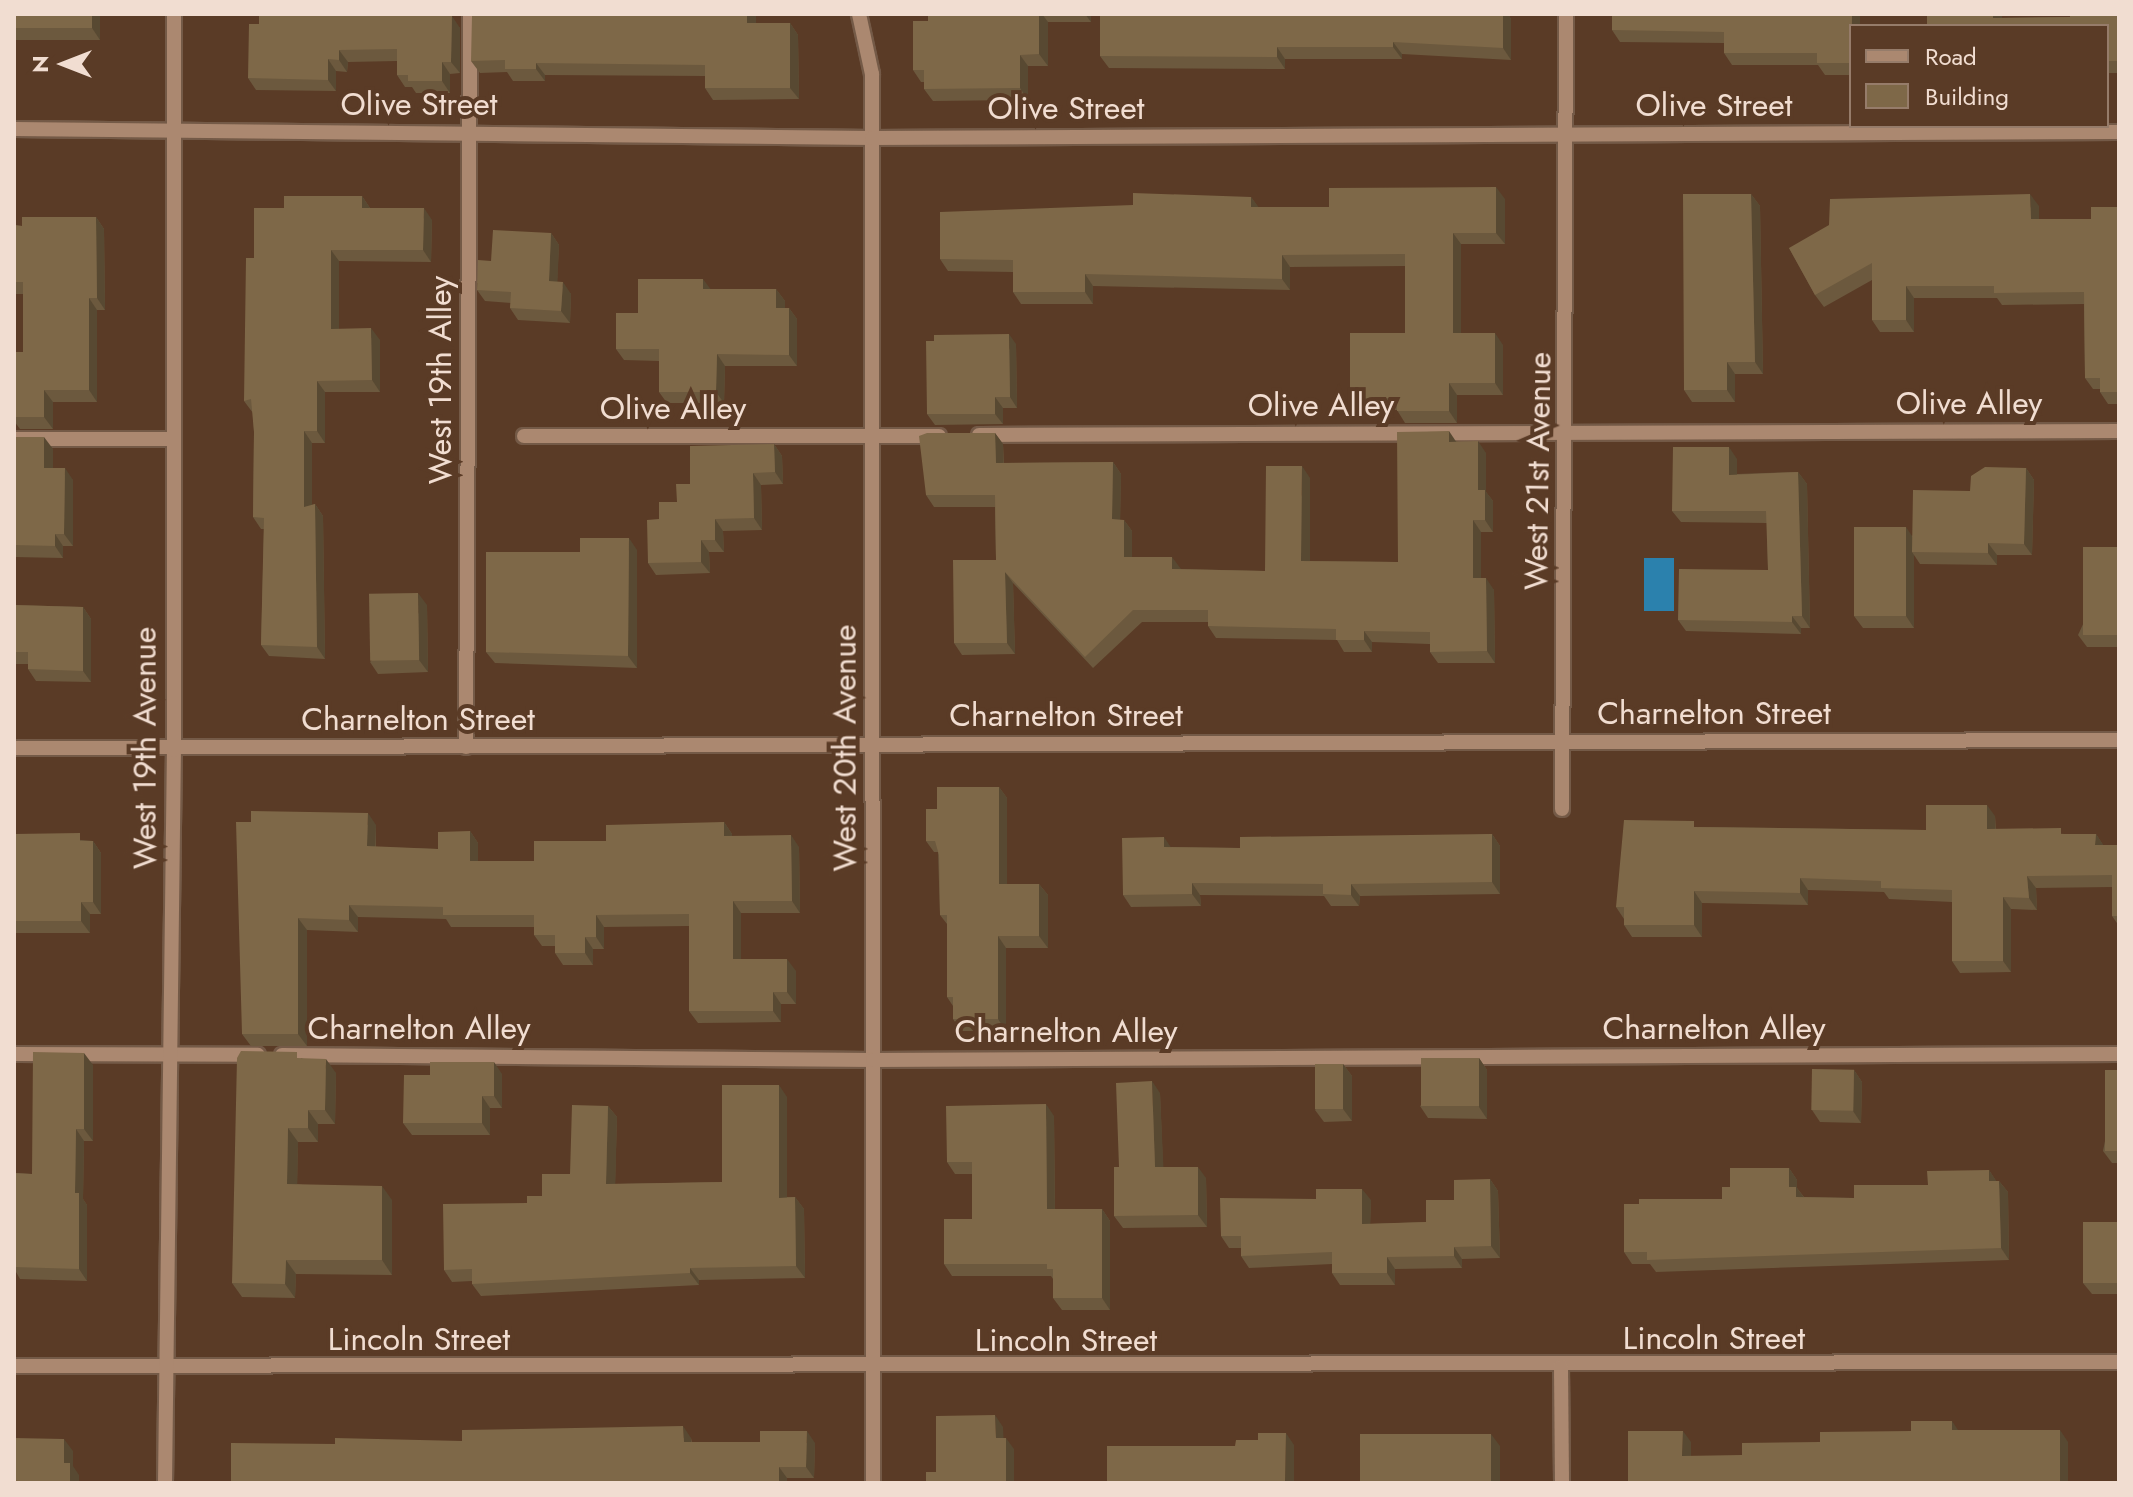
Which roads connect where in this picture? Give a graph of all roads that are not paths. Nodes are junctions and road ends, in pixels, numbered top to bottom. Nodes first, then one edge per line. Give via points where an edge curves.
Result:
1 (174, 14) edge
2 (470, 14) edge
3 (859, 14) edge
4 (1566, 14) edge
5 (14, 129) edge
6 (175, 131) junction
7 (469, 131) junction
8 (2119, 132) edge
9 (1569, 133) junction
10 (872, 138) junction
11 (2119, 431) edge
12 (1567, 432) junction
13 (952, 435) edge
14 (968, 435) edge
15 (524, 436) dead end
16 (873, 436) junction
17 (14, 439) edge
18 (174, 439) junction
19 (2119, 740) edge
20 (1562, 742) junction
21 (873, 744) junction
22 (466, 747) junction
23 (14, 748) edge
24 (174, 750) junction
25 (1562, 809) dead end
26 (14, 1054) edge
27 (2119, 1054) edge
28 (169, 1055) junction
29 (873, 1060) junction
30 (2119, 1362) edge
31 (14, 1366) edge
32 (165, 1366) junction
33 (1561, 1367) junction
34 (873, 1368) junction
35 (165, 1483) edge
36 (873, 1483) edge
37 (1562, 1483) edge

1 - 6 street, West 19th Avenue
2 - 7 street, West 19th Alley
3 - 10 street, West 20th Avenue via 872,74
4 - 9 street, West 21st Avenue
5 - 6 street, Olive Street
6 - 7 street, Olive Street
6 - 18 street, West 19th Avenue
7 - 10 street, Olive Street
7 - 22 street, West 19th Alley
8 - 9 street, Olive Street
9 - 10 street, Olive Street
9 - 12 street, West 21st Avenue
10 - 16 street, West 20th Avenue
11 - 12 street, Olive Alley
12 - 14 street, Olive Alley
12 - 20 street, West 21st Avenue
13 - 16 street, Olive Alley
15 - 16 street, Olive Alley
16 - 21 street, West 20th Avenue
17 - 18 street
18 - 24 street, West 19th Avenue
19 - 20 street, Charnelton Street
20 - 21 street, Charnelton Street
20 - 25 street, West 21st Avenue
21 - 22 street, Charnelton Street
21 - 29 street, West 20th Avenue
22 - 24 street, Charnelton Street
23 - 24 street, Charnelton Street
24 - 28 street, West 19th Avenue
26 - 28 street, Charnelton Alley
27 - 29 street, Charnelton Alley
28 - 29 street, Charnelton Alley
28 - 32 street, West 19th Avenue
29 - 34 street, West 20th Avenue
30 - 33 street, Lincoln Street
31 - 32 street, Lincoln Street
32 - 34 street, Lincoln Street
32 - 35 street, West 19th Avenue
33 - 34 street, Lincoln Street
33 - 37 street
34 - 36 street, West 20th Avenue

